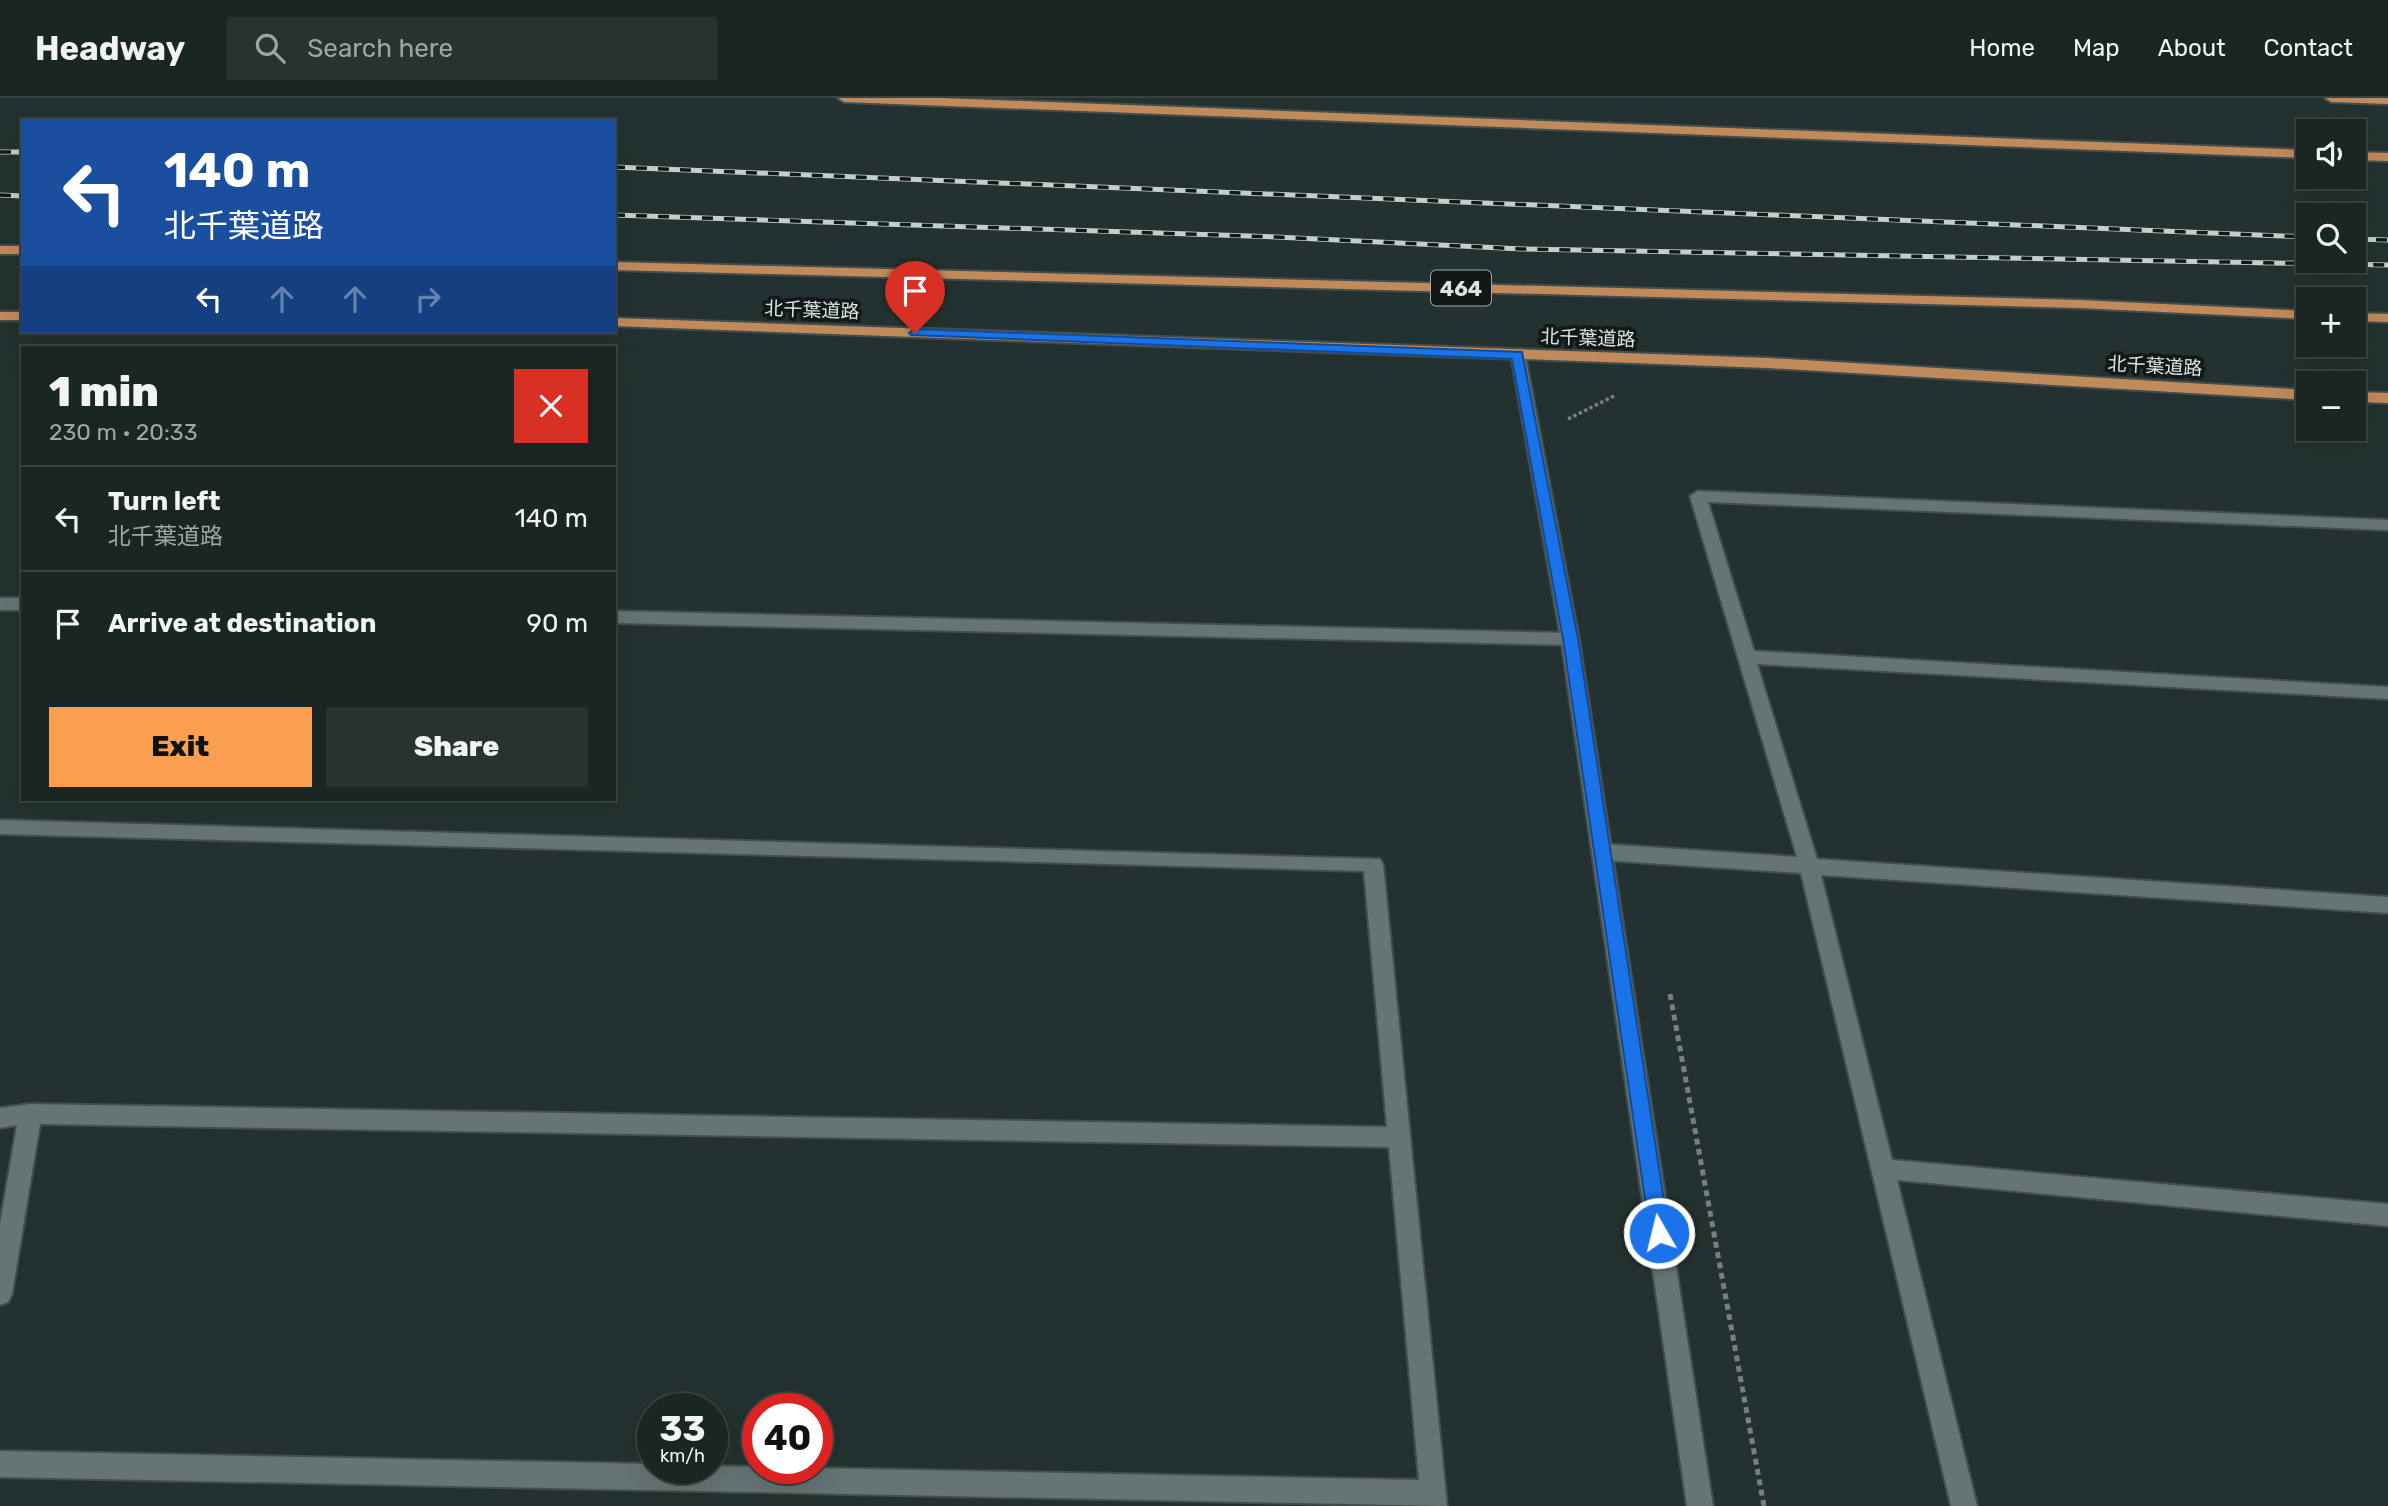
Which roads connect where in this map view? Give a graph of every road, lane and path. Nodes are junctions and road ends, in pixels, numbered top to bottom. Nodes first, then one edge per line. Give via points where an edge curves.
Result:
1 (844, 98) edge
2 (2332, 98) edge
3 (2388, 100) edge
4 (2296, 154) edge
5 (2366, 156) edge
6 (2388, 157) edge
7 (0, 250) edge
8 (21, 250) edge
9 (616, 266) edge
10 (2296, 314) edge
11 (0, 316) edge
12 (21, 316) edge
13 (2366, 317) edge
14 (2388, 318) edge
15 (616, 322) edge
16 (1518, 355) junction
17 (2296, 394) edge
18 (2366, 397) edge
19 (2388, 398) edge
20 (2388, 525) edge
21 (0, 604) edge
22 (21, 604) edge
23 (616, 617) edge
24 (1570, 639) junction
25 (1745, 657) junction
26 (2388, 693) edge
27 (0, 827) edge
28 (1602, 852) junction
29 (1809, 865) junction
30 (2388, 905) edge
31 (30, 1114) junction
32 (0, 1118) edge
33 (1399, 1137) junction
34 (1882, 1169) junction
35 (2388, 1215) edge
36 (0, 1294) edge
37 (0, 1464) edge
38 (1433, 1499) edge
39 (1700, 1506) edge
40 (1964, 1506) edge

1 - 4 highway
2 - 3 highway
5 - 6 highway
7 - 8 highway
9 - 10 highway, 北千葉道路 / 464 via 2079,304
11 - 12 highway
13 - 14 highway
15 - 16 highway, 北千葉道路
16 - 17 highway, 北千葉道路 via 1768,363
16 - 24 street
18 - 19 highway
20 - 25 street via 1698,496
21 - 22 street
23 - 24 street
24 - 28 street
25 - 26 street
25 - 29 street
27 - 33 street via 1373,864
28 - 29 street
28 - 39 street
29 - 30 street
29 - 34 street
31 - 32 street
31 - 33 street
31 - 36 street
33 - 38 street
34 - 35 street
34 - 40 street
37 - 38 street

